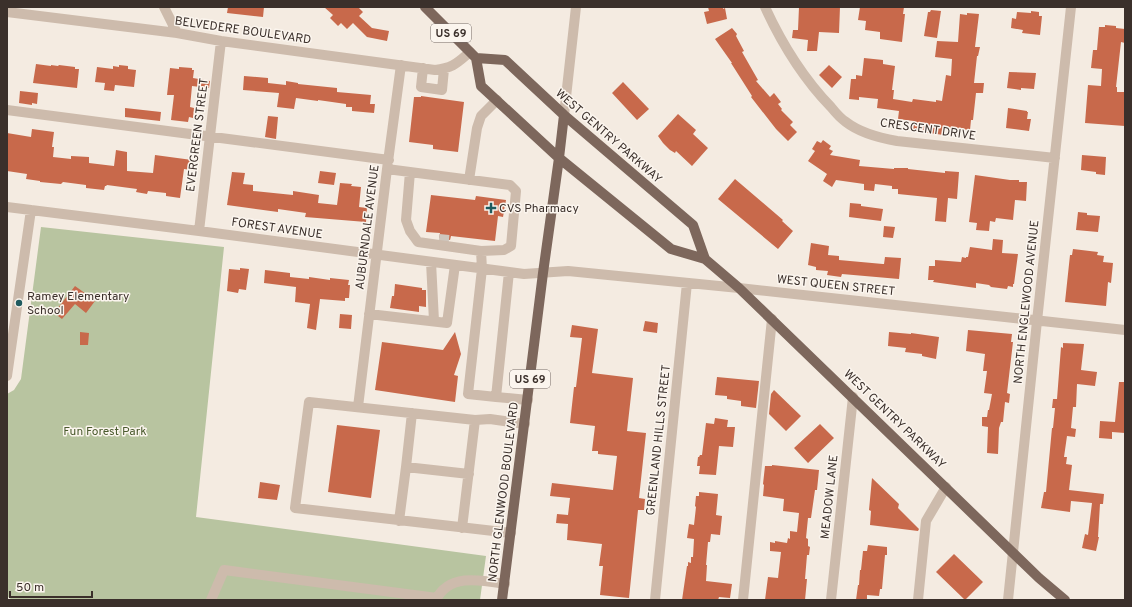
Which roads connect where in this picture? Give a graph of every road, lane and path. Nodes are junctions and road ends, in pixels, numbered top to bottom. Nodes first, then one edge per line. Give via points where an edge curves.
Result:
1 (164, 7) edge
2 (425, 7) edge
3 (576, 7) edge
4 (765, 7) edge
5 (1071, 7) edge
6 (7, 12) edge
7 (177, 34) junction
8 (221, 41) junction
9 (473, 55) junction
10 (401, 66) junction
11 (423, 68) junction
12 (444, 69) junction
13 (497, 100) junction
14 (7, 110) edge
15 (564, 115) junction
16 (210, 136) junction
17 (559, 158) junction
18 (1055, 158) junction
19 (388, 164) junction
20 (410, 172) junction
21 (469, 180) junction
22 (7, 207) edge
23 (30, 210) junction
24 (199, 231) junction
25 (413, 236) junction
26 (439, 239) tunnel mouth
27 (450, 240) tunnel mouth
28 (467, 249) junction
29 (482, 251) junction
30 (376, 255) junction
31 (705, 259) junction
32 (431, 262) junction
33 (455, 265) junction
34 (482, 269) junction
35 (509, 272) junction
36 (543, 273) junction
37 (687, 283) junction
38 (739, 288) junction
39 (369, 314) junction
40 (772, 319) junction
41 (434, 321) junction
42 (1037, 321) junction
43 (1125, 330) edge
44 (7, 376) edge
45 (496, 397) junction
46 (853, 397) junction
47 (528, 400) junction
48 (358, 408) junction
49 (412, 413) junction
50 (475, 420) junction
51 (525, 424) junction
52 (406, 467) junction
53 (469, 474) junction
54 (946, 487) junction
55 (399, 521) junction
56 (462, 528) junction
57 (511, 533) junction
58 (1013, 553) junction
59 (505, 584) junction
60 (1060, 598) edge
61 (436, 599) edge
62 (211, 600) edge
63 (502, 600) edge
64 (655, 600) edge
65 (743, 600) edge
66 (831, 600) edge
67 (918, 600) edge
68 (1008, 600) edge

1 - 7 street
2 - 9 main road, US 69
3 - 15 street, NORTH GLENWOOD BOULEVARD
4 - 18 street, CRESCENT DRIVE via 778,35 820,96 846,122 860,130 897,141
5 - 18 street, NORTH ENGLEWOOD AVENUE
6 - 7 street, BELVEDERE BOULEVARD
7 - 8 street, BELVEDERE BOULEVARD
8 - 10 street, BELVEDERE BOULEVARD
8 - 16 street, EVERGREEN STREET
9 - 12 street
9 - 13 main road, WEST GENTRY PARKWAY / US 69 via 481,86
9 - 15 main road, WEST GENTRY PARKWAY / US 69 via 505,60
10 - 11 street, BELVEDERE BOULEVARD
10 - 19 street, AUBURNDALE AVENUE
11 - 12 street, BELVEDERE BOULEVARD
11 - 12 street via 421,87 442,90
13 - 17 main road, WEST GENTRY PARKWAY / US 69
13 - 21 street via 481,116
14 - 16 street
15 - 17 main road, NORTH GLENWOOD BOULEVARD / US 69
15 - 31 main road, WEST GENTRY PARKWAY via 693,225
16 - 19 street
16 - 24 street, EVERGREEN STREET
17 - 31 main road, WEST GENTRY PARKWAY via 671,250
17 - 36 main road, NORTH GLENWOOD BOULEVARD / US 69
18 - 42 street, NORTH ENGLEWOOD AVENUE
19 - 20 street
19 - 30 street, AUBURNDALE AVENUE
20 - 21 street
20 - 25 street via 406,220
21 - 29 street via 510,185 516,191 511,246 504,250
22 - 23 street, FOREST AVENUE
23 - 24 street, FOREST AVENUE
23 - 44 street
24 - 30 street, FOREST AVENUE
25 - 26 street
25 - 28 street via 418,242
27 - 28 street via 457,241
28 - 29 street
29 - 34 street
30 - 32 street, FOREST AVENUE
30 - 39 street, AUBURNDALE AVENUE
31 - 38 main road, WEST GENTRY PARKWAY
32 - 33 street, FOREST AVENUE
32 - 41 street
33 - 34 street, FOREST AVENUE
33 - 41 street via 447,322
34 - 35 street, FOREST AVENUE
34 - 45 street via 468,394
35 - 36 street, FOREST AVENUE
35 - 45 street
36 - 37 street, WEST QUEEN STREET via 568,271
36 - 47 main road, NORTH GLENWOOD BOULEVARD / US 69
37 - 38 street, WEST QUEEN STREET
37 - 64 street, GREENLAND HILLS STREET
38 - 40 main road, WEST GENTRY PARKWAY
38 - 42 street, WEST QUEEN STREET
39 - 41 street
39 - 48 street, AUBURNDALE AVENUE
40 - 46 main road, WEST GENTRY PARKWAY
40 - 65 street
42 - 43 street, WEST QUEEN STREET
42 - 58 street, NORTH ENGLEWOOD AVENUE
45 - 47 street
46 - 54 main road, WEST GENTRY PARKWAY
46 - 66 street, MEADOW LANE
47 - 51 main road, NORTH GLENWOOD BOULEVARD / US 69
48 - 49 street
48 - 55 street via 309,402 295,508
49 - 50 street
49 - 52 street
50 - 51 street via 490,419
50 - 53 street
51 - 57 main road, NORTH GLENWOOD BOULEVARD / US 69
52 - 53 street
52 - 55 street
53 - 56 street
54 - 58 main road, WEST GENTRY PARKWAY
54 - 67 street via 926,521
55 - 56 street
56 - 57 street
57 - 59 main road, NORTH GLENWOOD BOULEVARD / US 69
58 - 60 main road, WEST GENTRY PARKWAY
58 - 68 street, NORTH ENGLEWOOD AVENUE
59 - 61 street via 478,580 462,581 446,588
59 - 63 main road, NORTH GLENWOOD BOULEVARD / US 69
61 - 62 street via 224,570

